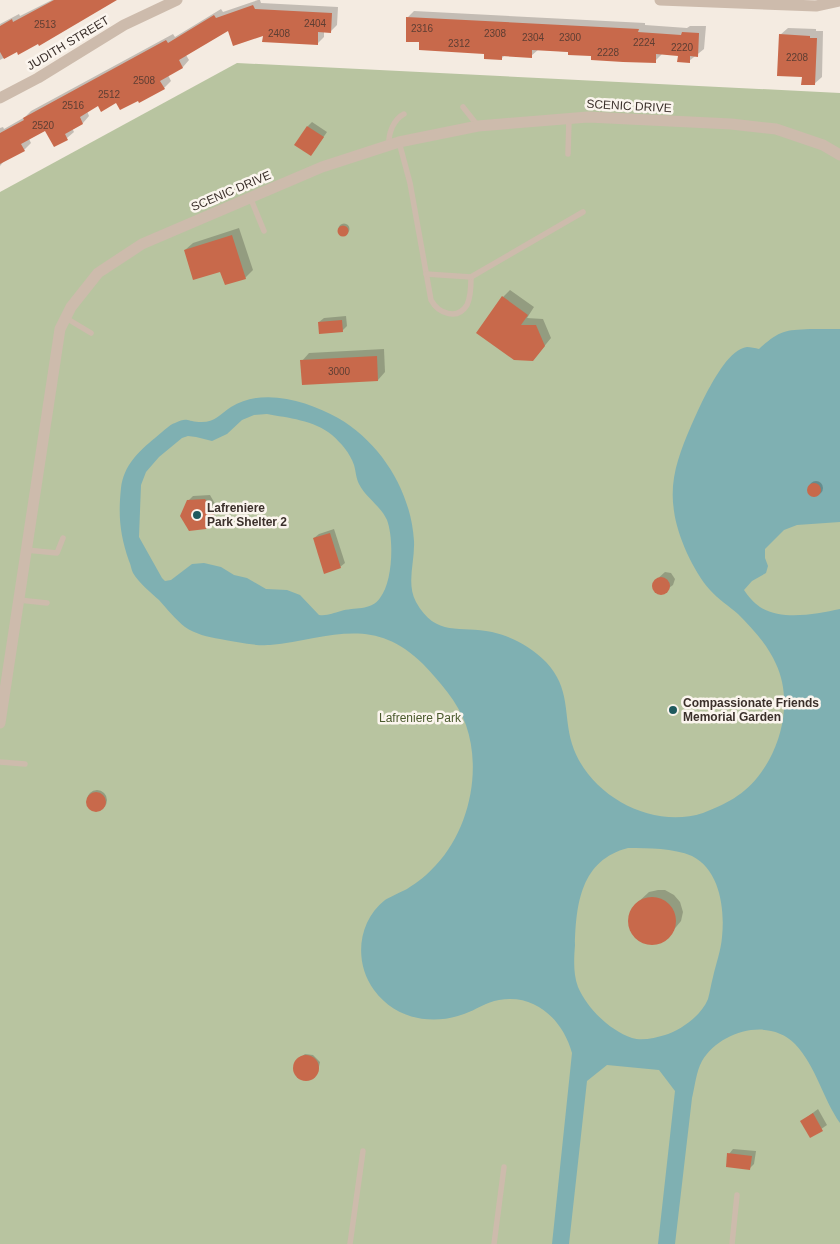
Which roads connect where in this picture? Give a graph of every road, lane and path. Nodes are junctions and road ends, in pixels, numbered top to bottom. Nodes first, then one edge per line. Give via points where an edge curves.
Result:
1 (177, 0) edge
2 (660, 0) edge
3 (840, 1) edge
4 (761, 3) edge
5 (0, 98) edge
6 (464, 108) dead end
7 (404, 114) dead end
8 (569, 119) junction
9 (478, 126) junction
10 (394, 144) junction
11 (568, 154) dead end
12 (840, 155) edge
13 (250, 197) junction
14 (583, 212) dead end
15 (264, 231) dead end
16 (426, 274) junction
17 (471, 277) junction
18 (66, 318) junction
19 (91, 333) dead end
20 (63, 538) dead end
21 (26, 550) junction
22 (19, 600) junction
23 (46, 603) dead end
24 (0, 723) edge
25 (0, 762) edge
26 (25, 764) dead end
27 (363, 1151) dead end
28 (504, 1168) dead end
29 (738, 1195) dead end
30 (350, 1244) edge
31 (494, 1244) edge
32 (732, 1244) edge

1 - 5 street, JUDITH STREET via 124,25
2 - 4 street
3 - 4 street via 816,6
6 - 9 lane
7 - 10 lane via 397,118 389,138
8 - 9 street, SCENIC DRIVE
8 - 11 lane
8 - 12 street, SCENIC DRIVE via 588,117 776,129 823,145
9 - 10 street, SCENIC DRIVE
10 - 13 street, SCENIC DRIVE via 322,167
10 - 16 lane via 410,184
13 - 15 lane
13 - 18 street, SCENIC DRIVE via 142,244 98,272
14 - 17 lane
16 - 17 lane
16 - 17 lane via 431,300 436,308 453,314 466,305
18 - 19 lane
18 - 21 street, SCENIC DRIVE via 60,330
20 - 21 lane via 57,553
21 - 22 street, SCENIC DRIVE
22 - 23 lane
22 - 24 street, SCENIC DRIVE
25 - 26 lane
27 - 30 lane
28 - 31 lane
29 - 32 lane

